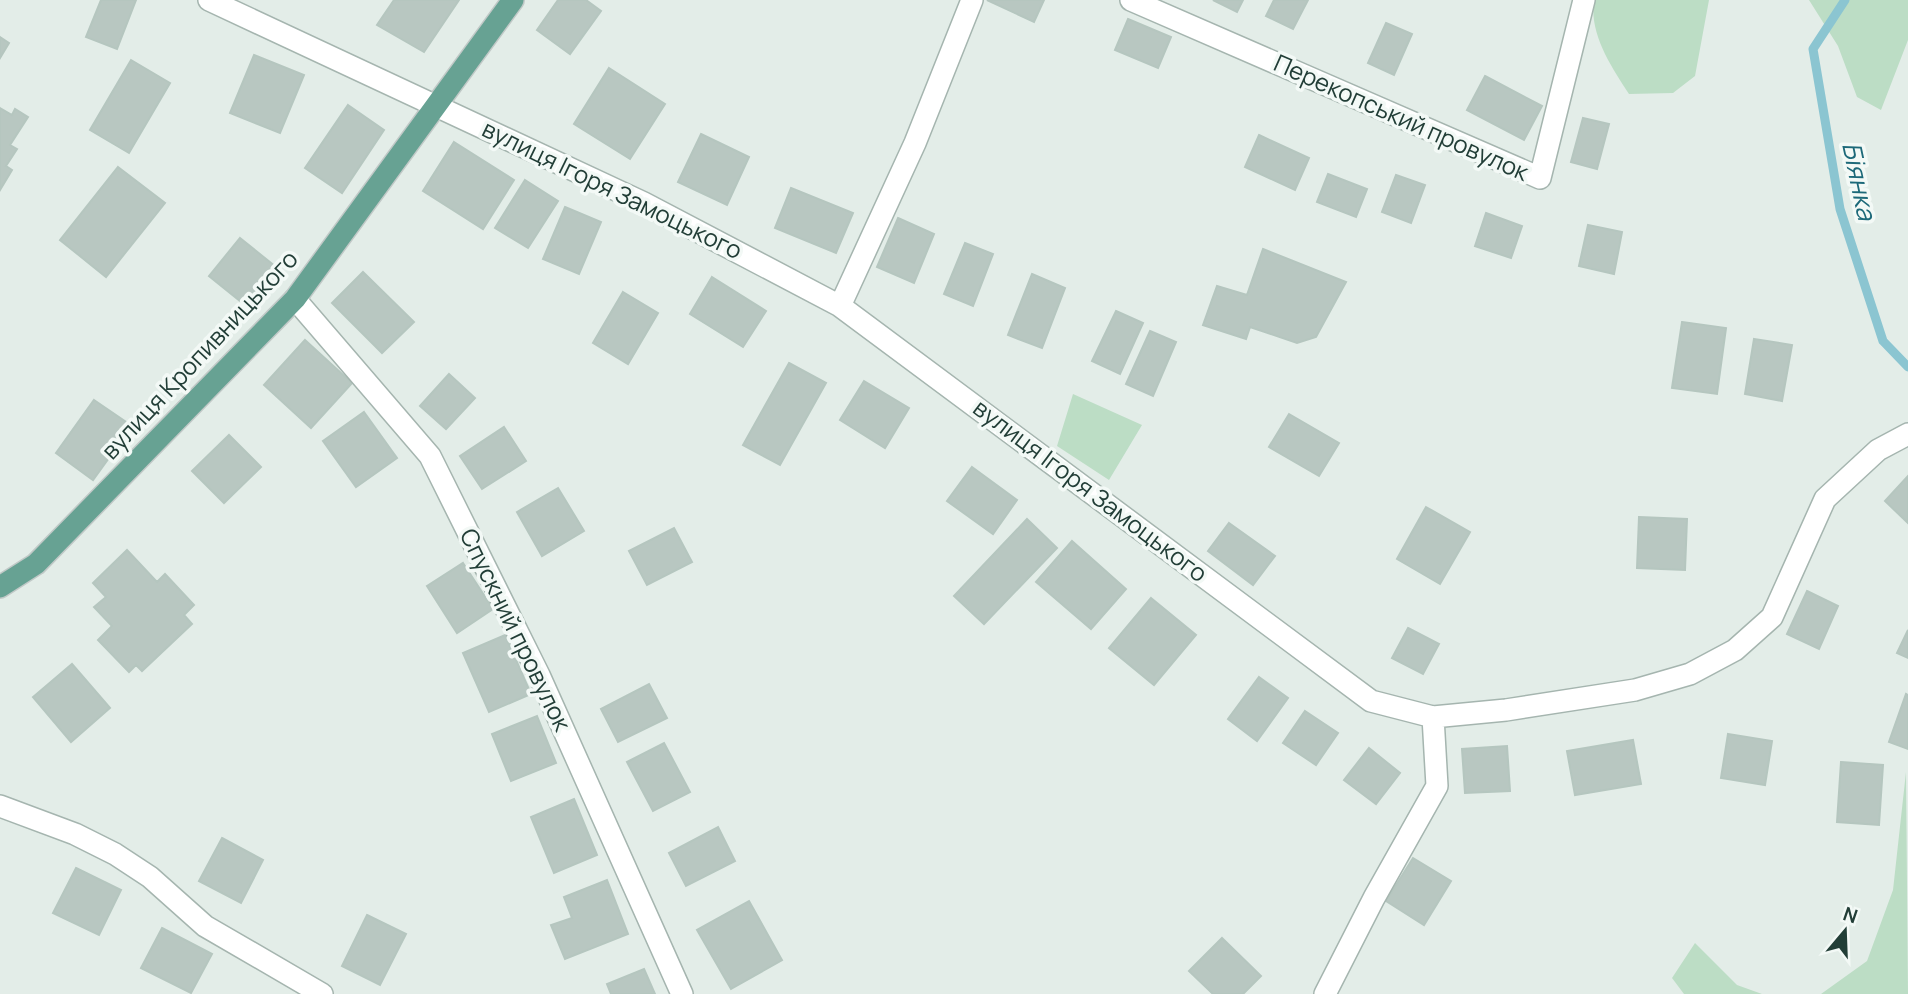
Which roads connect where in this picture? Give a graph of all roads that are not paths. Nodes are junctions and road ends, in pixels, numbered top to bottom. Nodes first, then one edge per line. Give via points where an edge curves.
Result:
1 (209, 0) edge
2 (513, 0) edge
3 (972, 0) edge
4 (1131, 0) edge
5 (1584, 0) edge
6 (437, 105) junction
7 (295, 299) junction
8 (840, 306) junction
9 (1908, 434) edge
10 (0, 587) edge
11 (1433, 717) junction
12 (0, 806) edge
13 (322, 994) edge
14 (682, 994) edge
15 (1325, 994) edge

1 - 6 street, вулиця Ігоря Замоцького
2 - 6 main road, вулиця Кропивницького
3 - 8 street via 915,143
4 - 5 street, Перекопський провулок via 1540,178
6 - 7 main road, вулиця Кропивницького
6 - 8 street, вулиця Ігоря Замоцького via 644,203
7 - 10 main road, вулиця Кропивницького via 36,564
7 - 14 street, Спускний провулок via 429,456 539,675
8 - 11 street, вулиця Ігоря Замоцького via 1371,701
9 - 11 street, вулиця Ігоря Замоцького via 1878,450 1825,499 1772,617 1735,650 1690,674 1635,690
11 - 15 street via 1437,786
12 - 13 street via 115,854 150,877 205,926

